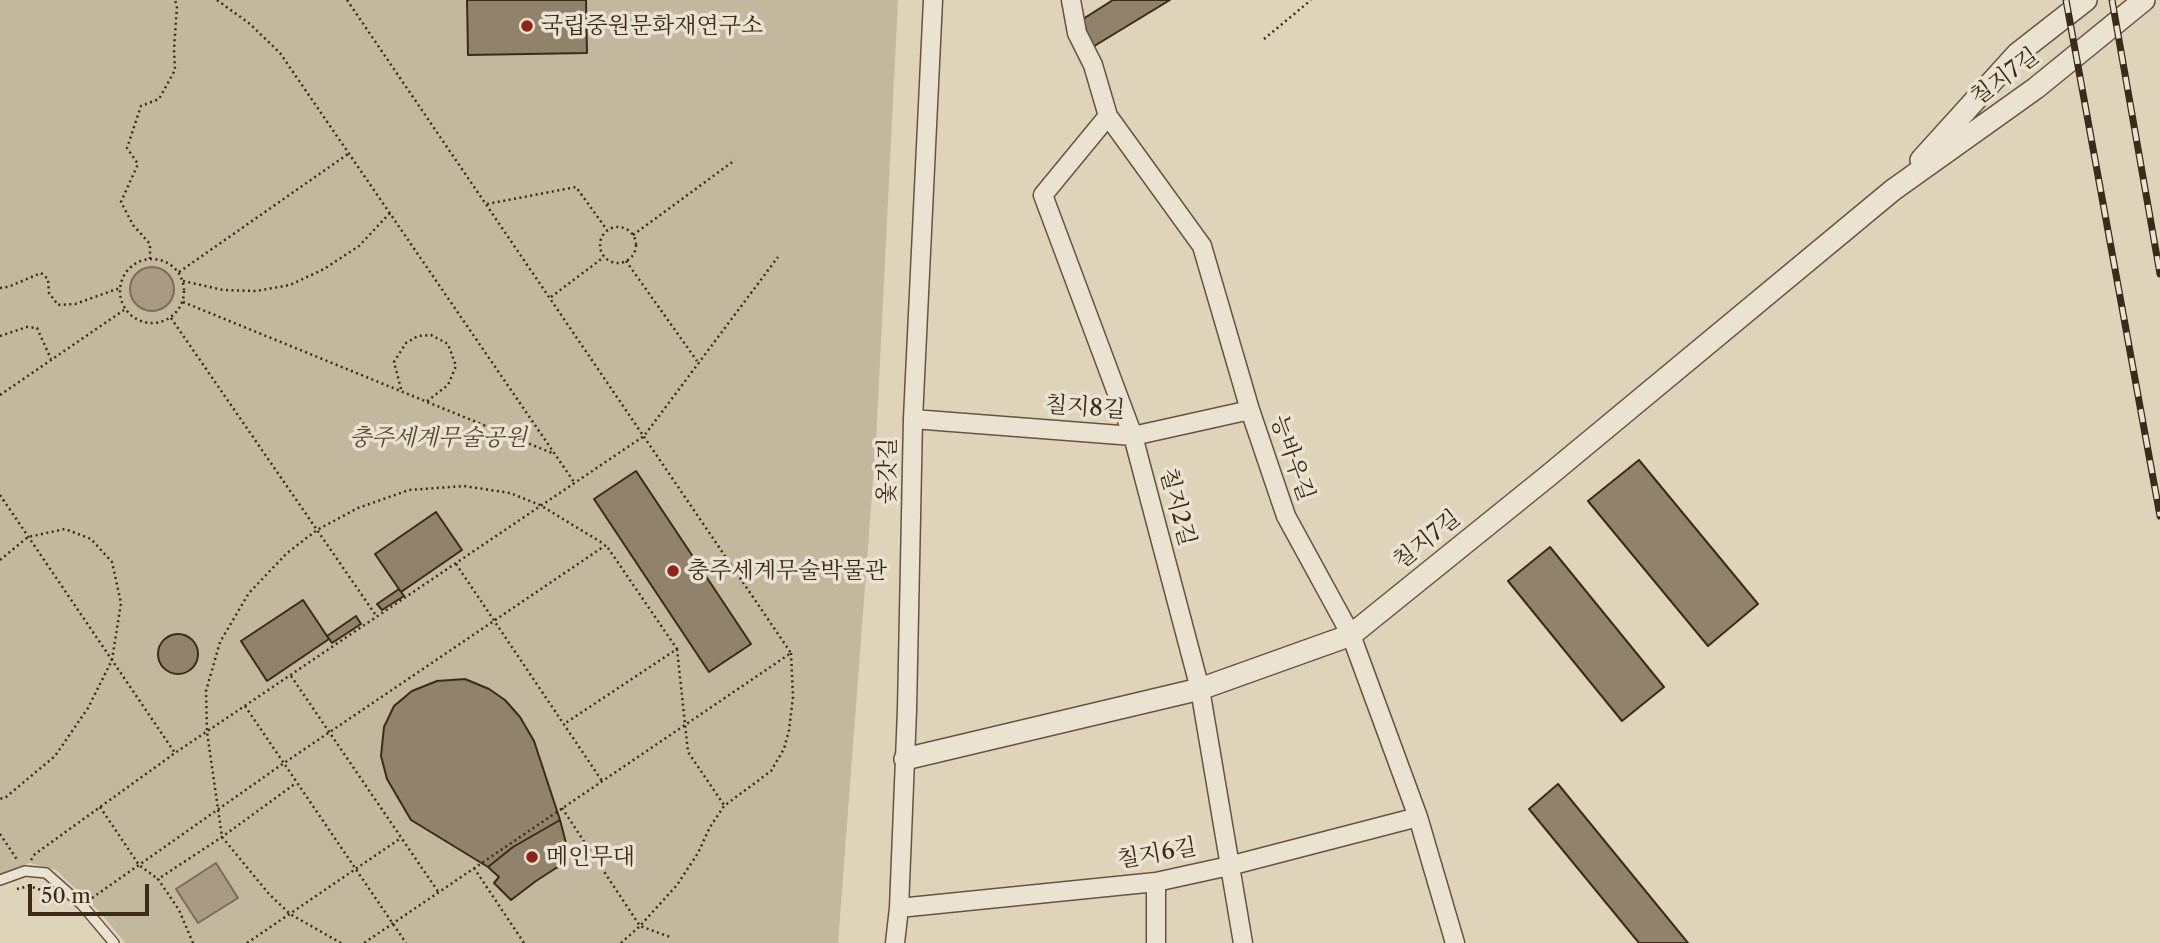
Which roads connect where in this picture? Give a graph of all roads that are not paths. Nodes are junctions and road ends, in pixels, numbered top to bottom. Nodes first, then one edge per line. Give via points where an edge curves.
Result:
1 (933, 0) edge
2 (1071, 0) edge
3 (2086, 0) edge
4 (2144, 0) edge
5 (1108, 116) junction
6 (1894, 190) junction
7 (1250, 410) junction
8 (914, 419) junction
9 (1133, 436) junction
10 (1351, 635) junction
11 (1200, 689) junction
12 (905, 759) junction
13 (1418, 817) junction
14 (1229, 866) junction
15 (0, 880) edge
16 (1156, 882) junction
17 (899, 908) junction
18 (114, 943) edge
19 (895, 943) edge
20 (1156, 943) edge
21 (1242, 943) edge
22 (1455, 943) edge

1 - 8 street, 옻갓길
2 - 5 street, 능바우길 via 1077,33 1093,65
3 - 6 street, 칠지7길 via 2017,54
4 - 6 street, 칠지7길 via 2036,88
5 - 7 street, 능바우길 via 1202,246
5 - 9 street, 칠지2길 via 1043,195
6 - 10 street, 칠지7길
7 - 9 street, 칠지8길
7 - 10 street, 능바우길 via 1286,516
8 - 9 street, 칠지8길
8 - 12 street, 옻갓길
9 - 11 street, 칠지2길
10 - 11 street, 칠지7길
10 - 13 street, 능바우길
11 - 12 street, 칠지7길
11 - 14 street, 칠지2길
12 - 17 street, 옻갓길
13 - 14 street, 칠지6길
13 - 22 street, 능바우길
14 - 16 street, 칠지6길
14 - 21 street, 칠지2길
15 - 18 lane via 25,871 46,873 82,905
16 - 17 street, 칠지6길
16 - 20 street
17 - 19 street, 옻갓길

